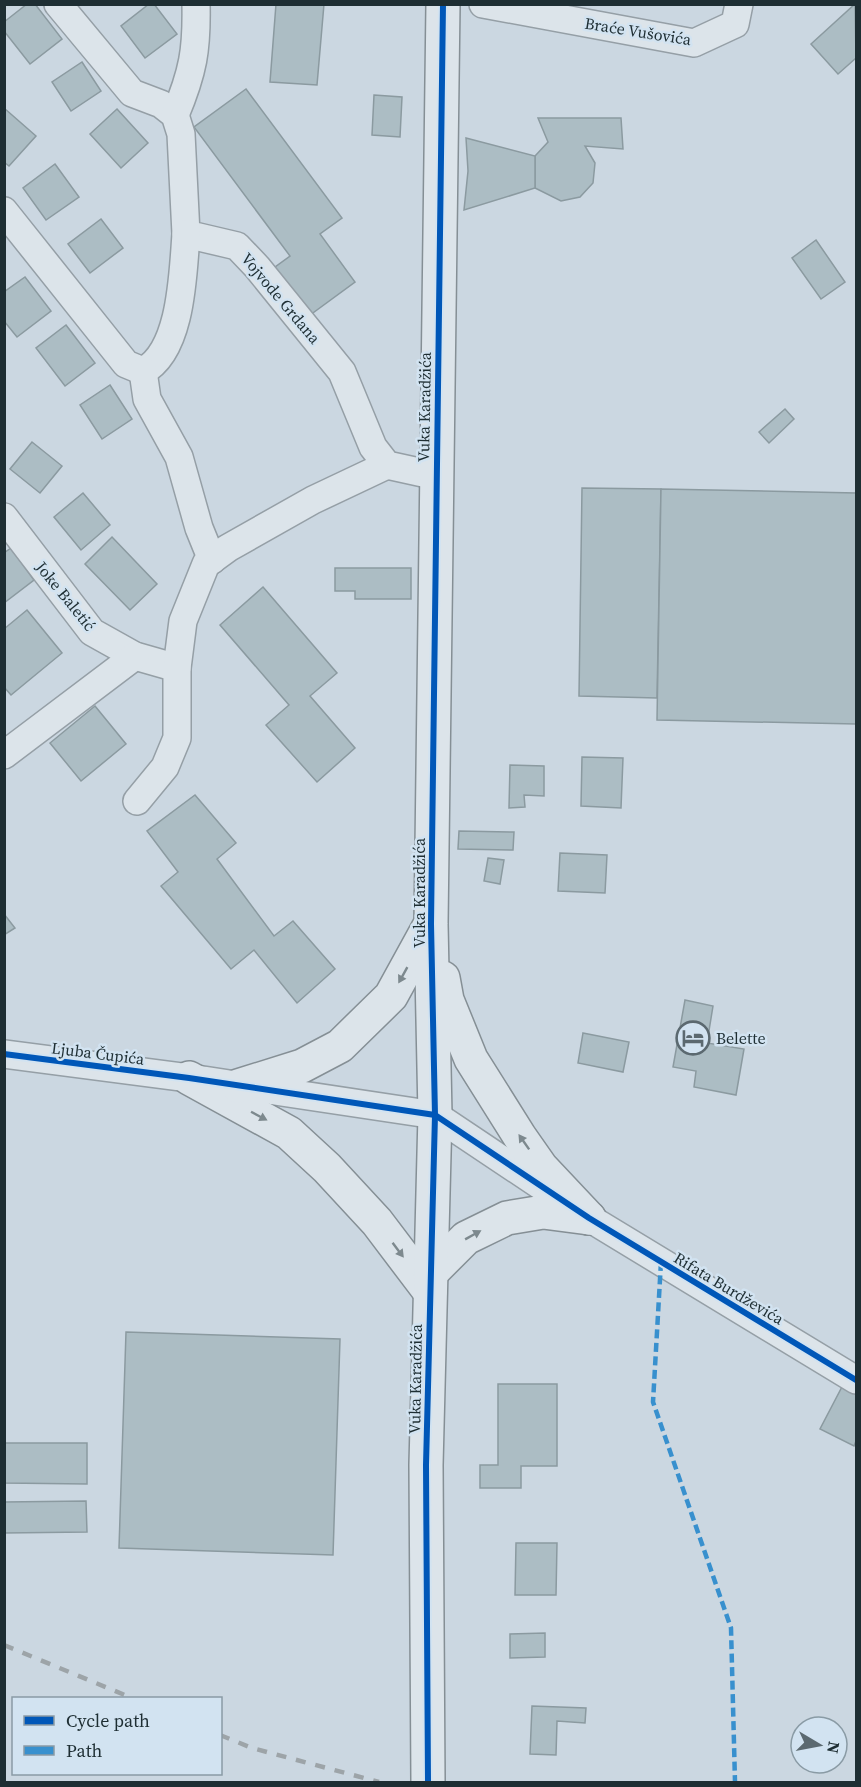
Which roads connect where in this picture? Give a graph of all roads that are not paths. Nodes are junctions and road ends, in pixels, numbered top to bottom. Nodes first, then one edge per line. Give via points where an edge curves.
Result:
1 (58, 4) edge
2 (196, 4) edge
3 (443, 4) edge
4 (483, 4) edge
5 (739, 4) edge
6 (175, 114) junction
7 (4, 212) edge
8 (186, 234) junction
9 (140, 370) junction
10 (387, 465) junction
11 (436, 476) junction
12 (4, 517) edge
13 (212, 560) junction
14 (135, 656) junction
15 (177, 668) junction
16 (4, 755) edge
17 (137, 801) dead end
18 (431, 924) junction
19 (4, 1054) edge
20 (189, 1078) junction
21 (238, 1086) junction
22 (435, 1114) junction
23 (589, 1218) junction
24 (430, 1283) junction
25 (856, 1380) edge
26 (428, 1782) edge

1 - 6 street via 132,93
2 - 6 street via 197,41 189,82
3 - 11 street, Vuka Karadžića
4 - 5 street, Braće Vušovića via 694,43 735,24
6 - 8 street via 181,134
7 - 9 street via 126,364
8 - 9 street via 182,290 174,325 162,353 148,368
8 - 10 street, Vojvode Grdana via 237,246 257,267 342,372 373,447
9 - 13 street via 147,399 179,457
10 - 11 street
10 - 13 street via 313,500
11 - 18 street, Vuka Karadžića
12 - 14 street, Joke Baletić via 92,633
13 - 15 street via 206,564 183,621
14 - 15 street, Joke Baletić
14 - 16 street
15 - 17 street via 177,738 165,767
18 -> 21 street via 391,996 340,1046 302,1066
18 - 22 street, Vuka Karadžića
23 -> 18 street via 541,1167 471,1059 447,1000
19 - 20 street, Ljuba Čupića
20 - 21 street, Ljuba Čupića
20 -> 24 street via 290,1133 327,1168
21 - 22 street, Ljuba Čupića
22 - 23 street, Rifata Burdževića
22 - 24 street, Vuka Karadžića
24 -> 23 street via 466,1238 507,1218 543,1212
23 - 25 street, Rifata Burdževića
24 - 26 street, Vuka Karadžića via 426,1465

